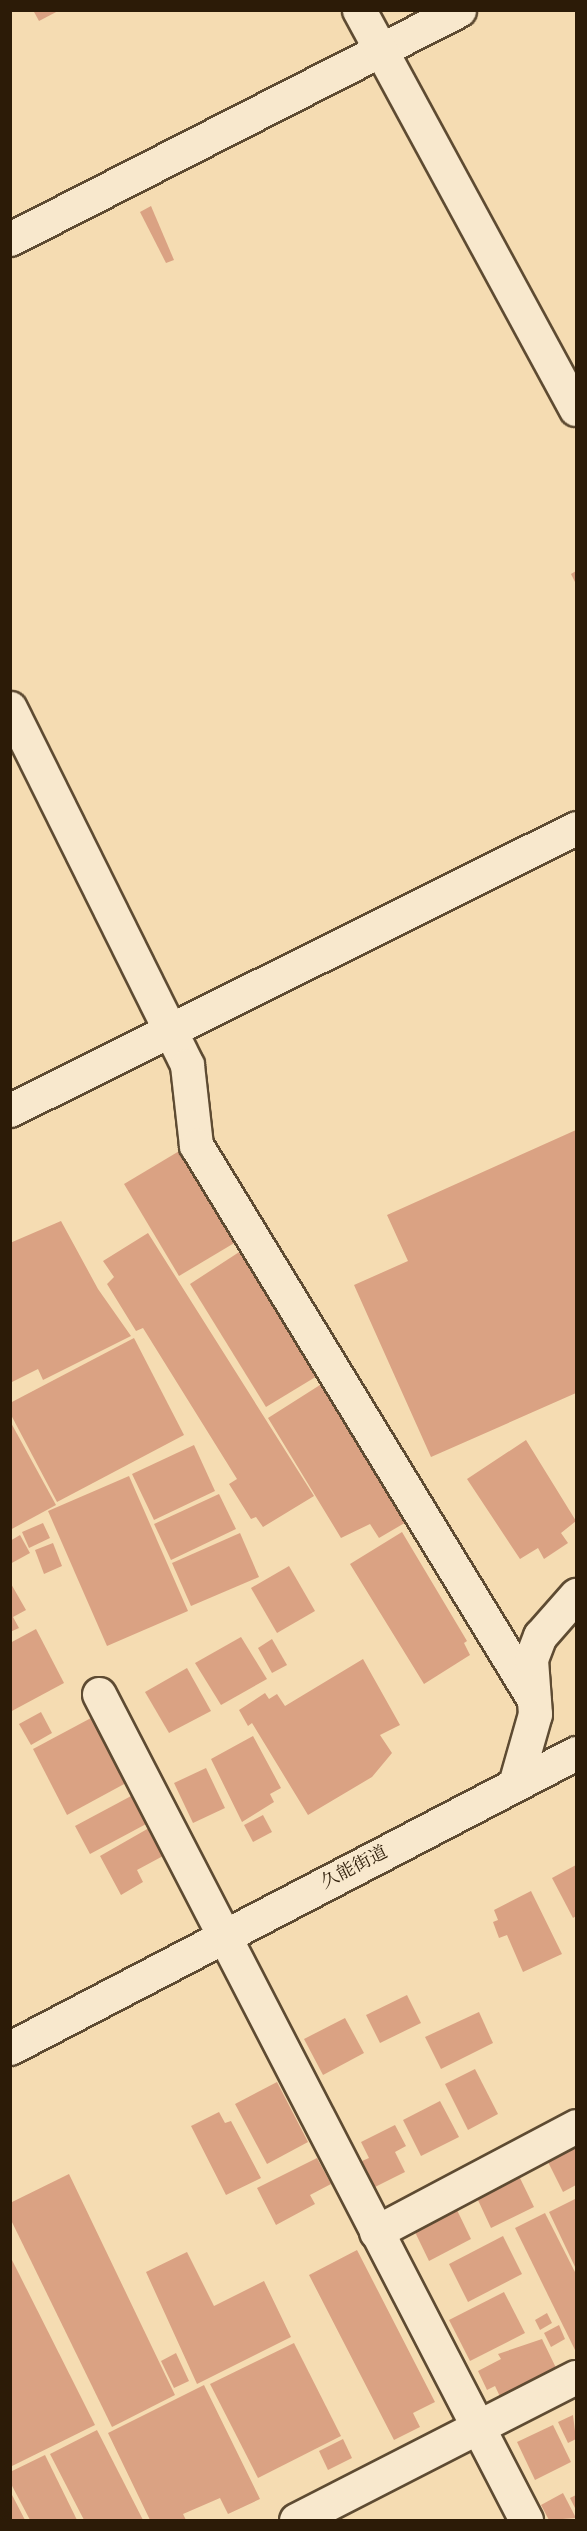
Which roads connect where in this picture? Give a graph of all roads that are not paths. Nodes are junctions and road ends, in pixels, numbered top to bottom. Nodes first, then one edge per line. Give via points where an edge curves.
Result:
1 (358, 10) edge
2 (459, 10) edge
3 (381, 51) junction
4 (10, 239) edge
5 (576, 409) edge
6 (10, 708) edge
7 (576, 828) edge
8 (171, 1029) junction
9 (10, 1110) edge
10 (576, 1595) edge
11 (99, 1694) dead end
12 (533, 1698) junction
13 (576, 1753) edge
14 (515, 1784) junction
15 (224, 1934) junction
16 (10, 2048) edge
17 (576, 2126) edge
18 (376, 2232) junction
19 (576, 2377) edge
20 (477, 2428) junction
21 (296, 2520) edge
22 (526, 2520) edge

1 - 3 street
2 - 3 street
3 - 4 street
3 - 5 street
6 - 8 street
7 - 8 street
8 - 9 street
8 - 12 street via 187,1065 196,1145
10 - 12 street via 540,1636 531,1659
11 - 15 street
12 - 14 street via 535,1714
13 - 14 street, 久能街道
14 - 15 street, 久能街道
15 - 16 street, 久能街道
15 - 18 street
17 - 18 street
18 - 20 street
19 - 20 street
20 - 21 street
20 - 22 street

